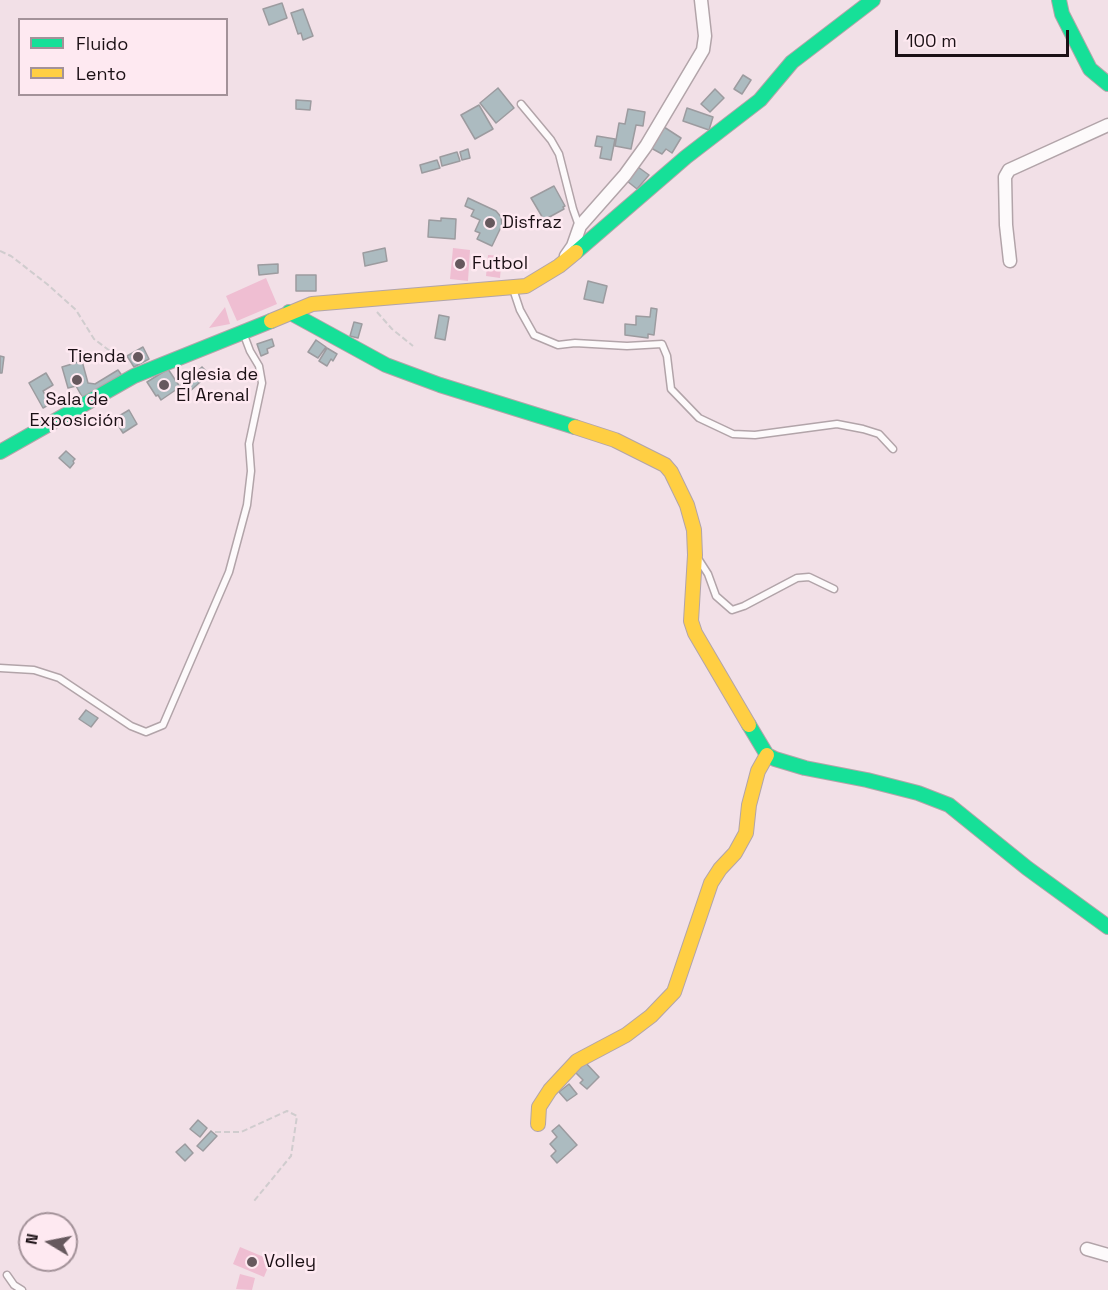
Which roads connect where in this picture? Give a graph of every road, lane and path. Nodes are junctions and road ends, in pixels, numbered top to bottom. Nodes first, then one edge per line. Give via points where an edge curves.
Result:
1 (701, 0) edge
2 (873, 0) edge
3 (1059, 0) edge
4 (1108, 84) edge
5 (521, 104) dead end
6 (1108, 125) edge
7 (580, 226) junction
8 (0, 251) edge
9 (1010, 261) dead end
10 (559, 266) junction
11 (513, 288) junction
12 (370, 299) junction
13 (289, 312) junction
14 (243, 331) junction
15 (413, 346) dead end
16 (134, 376) junction
17 (893, 449) dead end
18 (0, 452) edge
19 (695, 555) junction
20 (834, 589) dead end
21 (0, 668) edge
22 (767, 755) junction
23 (1108, 927) edge
24 (538, 1124) dead end
25 (215, 1132) dead end
26 (254, 1201) dead end
27 (1087, 1249) dead end
28 (1108, 1255) edge
29 (8, 1275) dead end
30 (22, 1290) edge

1 - 7 street via 703,50 625,175
2 - 10 street via 792,62 760,100 686,157
3 - 4 street via 1062,14 1090,69
5 - 7 lane via 559,154
6 - 9 street via 1009,170 1005,187
7 - 10 street via 573,246
8 - 16 path via 76,310 94,339 122,358
10 - 11 street via 526,286
11 - 12 street
11 - 17 lane via 534,335 558,345 662,344 671,389 699,418 733,434 755,435 837,424 879,434
12 - 13 street via 312,304
12 - 15 path via 379,316
13 - 14 street
13 - 19 street via 386,364 615,440 665,465 687,505
14 - 16 street
14 - 21 lane via 259,366 262,384 249,444 247,505 229,572 163,725 146,732 58,678 34,670
16 - 18 street
19 - 20 lane via 716,596 732,610 797,578 809,577
19 - 22 street via 690,621
22 - 23 street via 805,768 918,793 949,805
22 - 24 street via 758,771 746,833 711,883 674,992 626,1035 576,1061 539,1107
25 - 26 path via 241,1132 287,1111 297,1116 291,1156
27 - 28 street
29 - 30 lane

